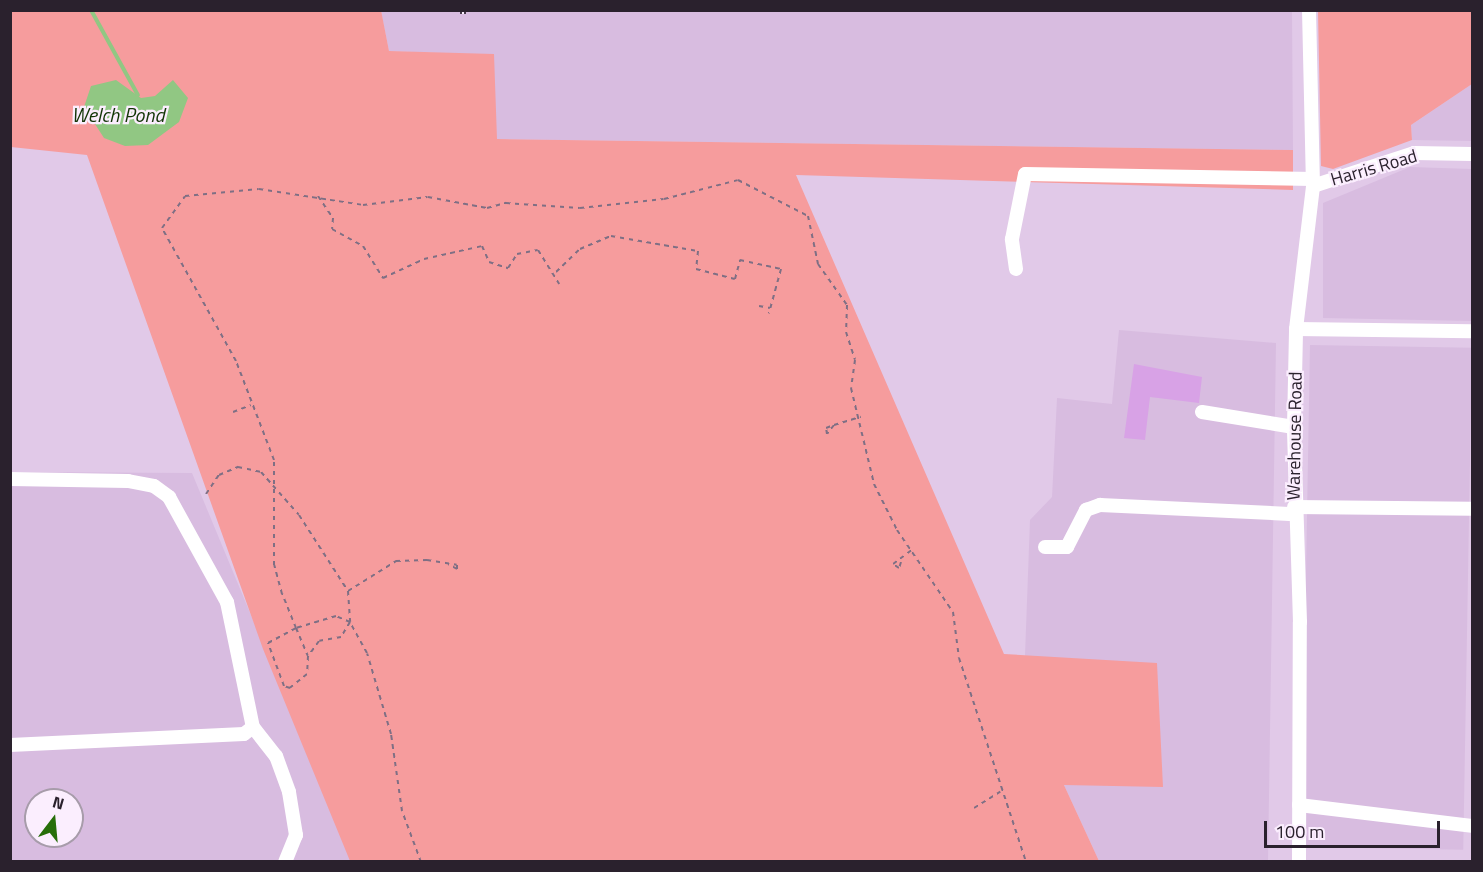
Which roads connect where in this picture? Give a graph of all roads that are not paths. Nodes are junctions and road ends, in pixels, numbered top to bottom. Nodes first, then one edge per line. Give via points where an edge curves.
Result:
1 (1309, 10) edge
2 (1473, 154) edge
3 (1313, 183) junction
4 (1016, 269) dead end
5 (1296, 329) junction
6 (1473, 331) edge
7 (1202, 412) dead end
8 (1294, 427) junction
9 (10, 479) edge
10 (1473, 509) edge
11 (1294, 510) junction
12 (1045, 547) dead end
13 (253, 727) junction
14 (10, 745) edge
15 (1299, 805) junction
16 (1473, 826) edge
17 (285, 861) edge
18 (1299, 861) edge

1 - 3 street, Warehouse Road
2 - 3 street, Harris Road via 1414,153
3 - 4 street, Harris Road via 1025,174 1012,239
3 - 5 street, Warehouse Road
5 - 6 street
5 - 8 street, Warehouse Road
7 - 8 street
8 - 11 street, Warehouse Road
9 - 13 street via 128,481 154,486 169,497 227,602
10 - 11 street
11 - 12 street via 1100,505 1086,510 1067,547
11 - 15 street, Warehouse Road via 1300,622
13 - 14 street via 244,734
13 - 17 street via 276,756 289,792 296,835
15 - 16 street
15 - 18 street, Warehouse Road

